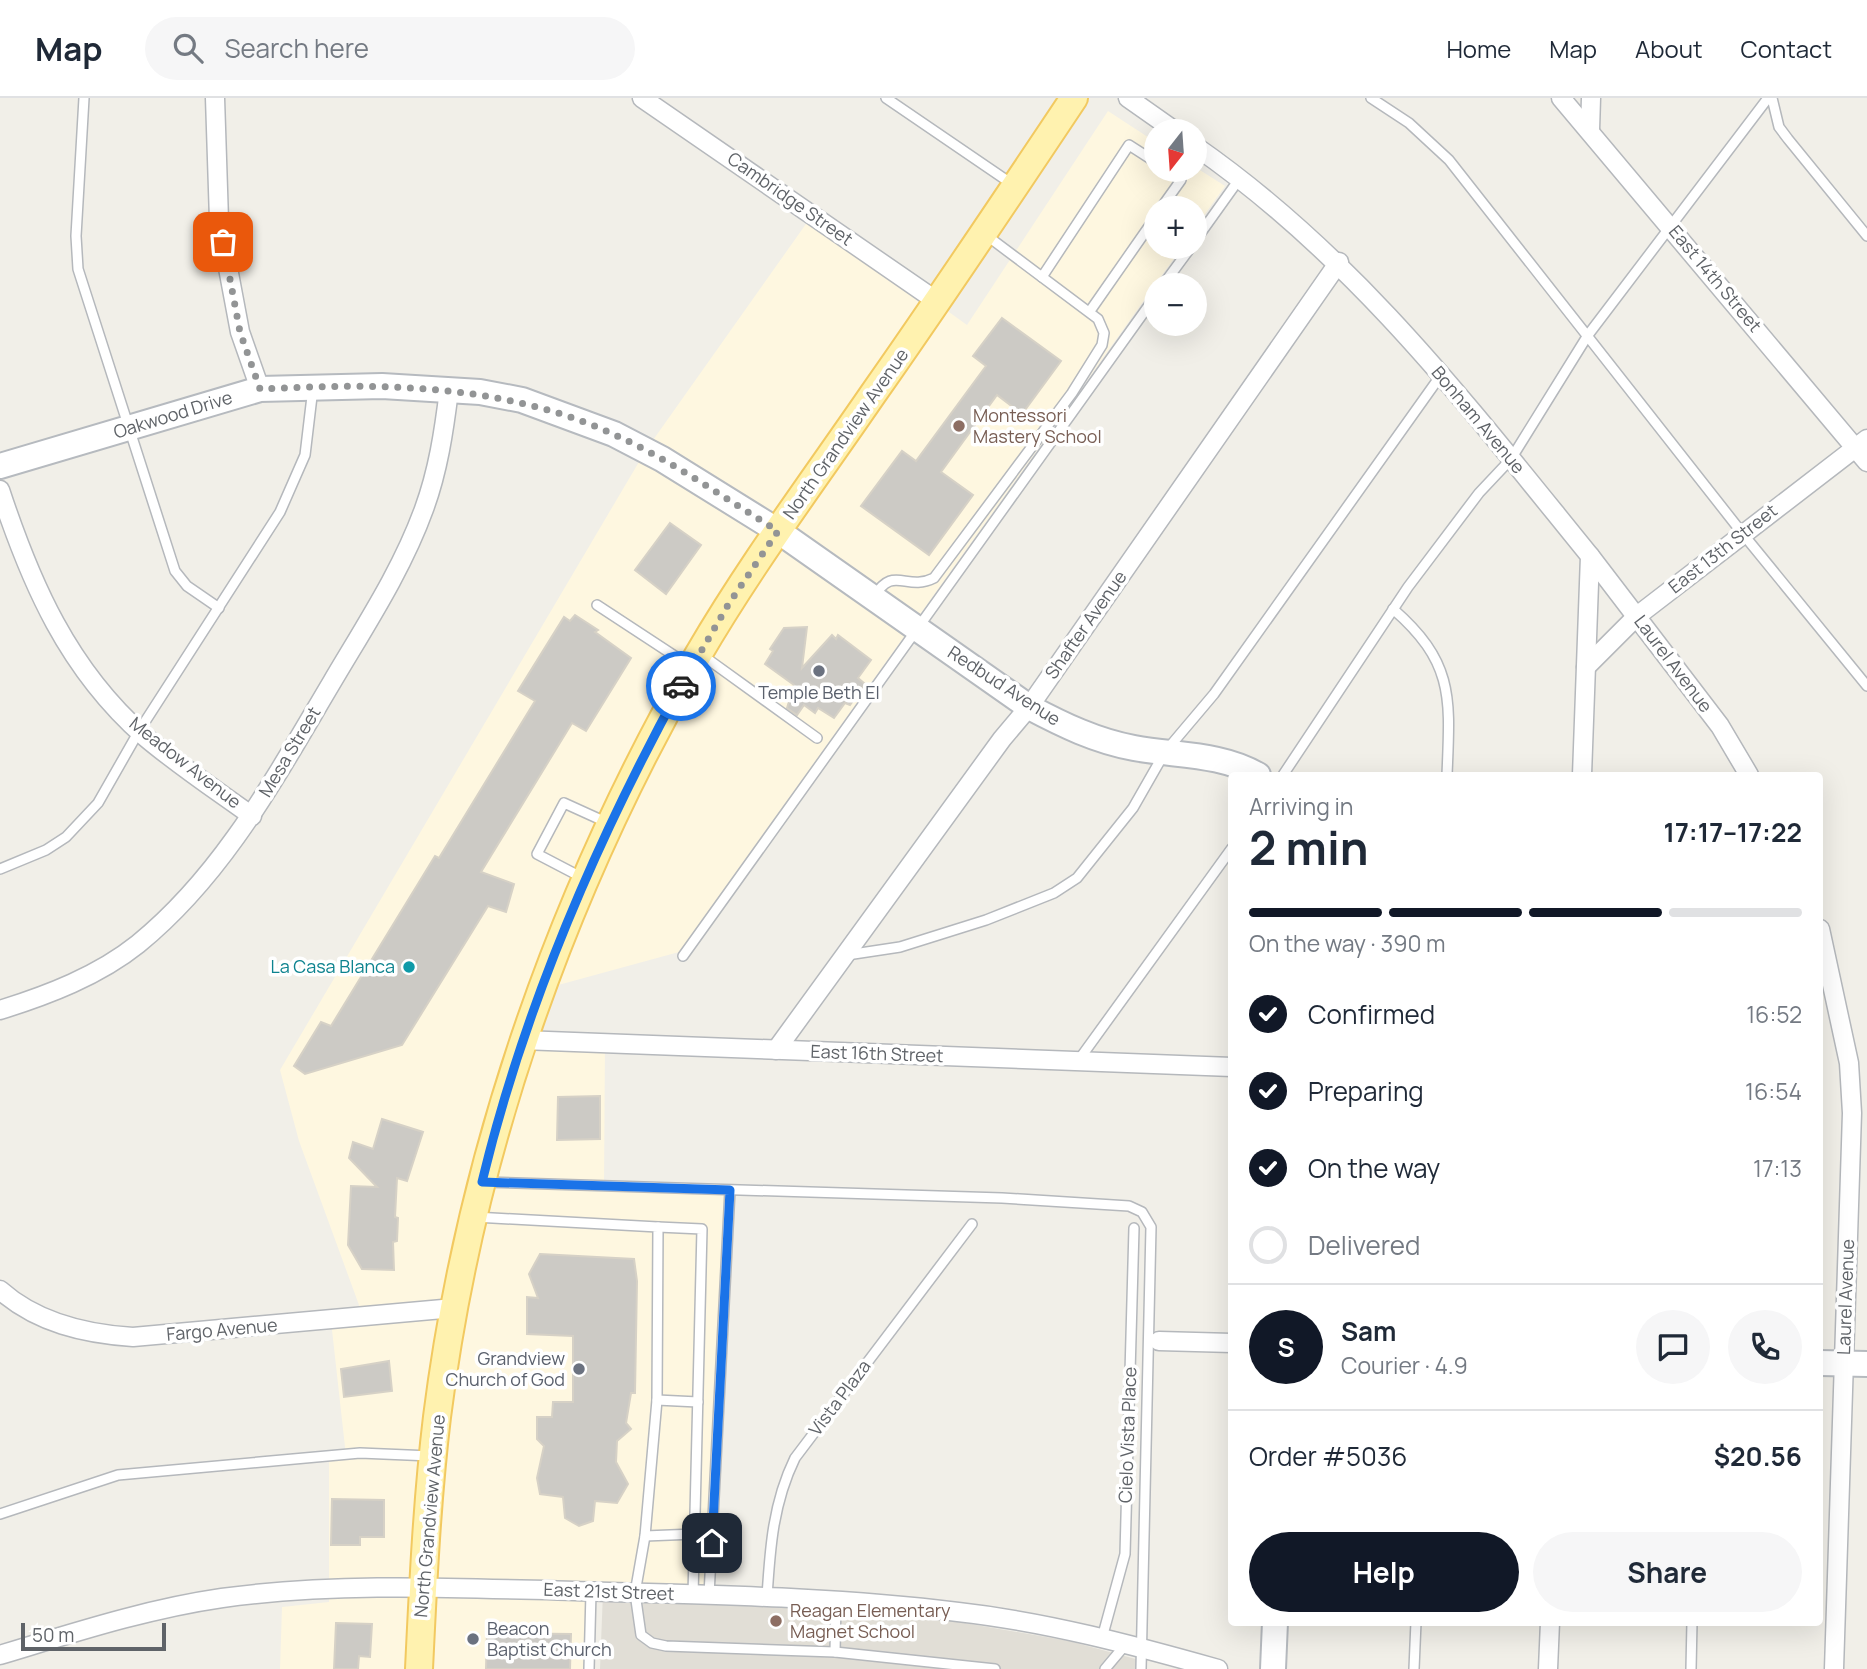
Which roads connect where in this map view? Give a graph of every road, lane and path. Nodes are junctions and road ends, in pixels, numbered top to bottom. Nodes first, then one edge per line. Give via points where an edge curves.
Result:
1 (84, 98) edge
2 (215, 98) edge
3 (642, 98) edge
4 (886, 98) edge
5 (1074, 98) edge
6 (1128, 98) edge
7 (1371, 98) edge
8 (1562, 98) edge
9 (1591, 98) edge
10 (1770, 98) edge
11 (1158, 119) edge
12 (1590, 130) junction
13 (1144, 155) edge
14 (1208, 155) edge
15 (1240, 178) junction
16 (1015, 186) junction
17 (1852, 216) junction
18 (1867, 217) edge
19 (1207, 224) edge
20 (1671, 227) junction
21 (984, 234) junction
22 (1144, 234) edge
23 (1867, 236) edge
24 (1339, 262) junction
25 (1042, 277) junction
26 (938, 302) junction
27 (1090, 311) junction
28 (1144, 312) edge
29 (1588, 335) junction
30 (1441, 374) junction
31 (313, 386) junction
32 (260, 389) junction
33 (449, 390) junction
34 (129, 428) junction
35 (1861, 443) edge
36 (1511, 459) junction
37 (1867, 462) edge
38 (0, 466) edge
39 (0, 490) edge
40 (778, 531) junction
41 (1742, 534) junction
42 (1590, 556) junction
43 (873, 598) junction
44 (597, 605) dead end
45 (219, 608) junction
46 (1394, 609) junction
47 (1637, 616) junction
48 (916, 628) junction
49 (695, 660) junction
50 (1586, 667) junction
51 (1867, 686) edge
52 (1029, 707) junction
53 (139, 731) junction
54 (817, 738) dead end
55 (1165, 752) junction
56 (1252, 772) edge
57 (1285, 772) edge
58 (1447, 772) edge
59 (1582, 772) edge
60 (1747, 772) edge
61 (252, 816) junction
62 (610, 824) junction
63 (1228, 854) edge
64 (0, 869) edge
65 (586, 879) junction
66 (1823, 936) edge
67 (845, 955) junction
68 (683, 956) dead end
69 (0, 1010) edge
70 (522, 1040) junction
71 (776, 1050) junction
72 (1078, 1061) junction
73 (1228, 1067) edge
74 (482, 1182) junction
75 (730, 1190) junction
76 (473, 1217) junction
77 (972, 1224) dead end
78 (658, 1227) junction
79 (1134, 1228) dead end
80 (0, 1290) edge
81 (454, 1308) junction
82 (1159, 1341) dead end
83 (1228, 1343) edge
84 (1844, 1364) edge
85 (657, 1400) junction
86 (698, 1402) junction
87 (433, 1456) junction
88 (0, 1514) edge
89 (695, 1534) junction
90 (645, 1536) junction
91 (423, 1587) junction
92 (591, 1591) junction
93 (635, 1593) junction
94 (701, 1595) junction
95 (767, 1597) junction
96 (835, 1601) junction
97 (1275, 1626) edge
98 (1416, 1626) edge
99 (1550, 1626) edge
100 (1692, 1626) edge
101 (1102, 1638) junction
102 (1132, 1645) junction
103 (835, 1651) junction
104 (0, 1655) edge
105 (419, 1669) edge
106 (589, 1669) edge
107 (995, 1669) edge
108 (1105, 1669) edge
109 (1140, 1669) edge
110 (1219, 1669) edge
111 (1273, 1669) edge
112 (1414, 1669) edge
113 (1548, 1669) edge
114 (1691, 1669) edge
115 (1834, 1669) edge

1 - 34 lane via 78,269
2 - 32 street via 219,220 240,332
3 - 26 street, Cambridge Street
4 - 16 lane
5 - 16 main road, North Grandview Avenue
6 - 11 street
7 - 29 lane via 1409,124 1448,160
8 - 12 street, East 14th Street
9 - 12 street
10 - 17 lane via 1779,127
10 - 20 lane
12 - 20 street, East 14th Street
13 - 25 lane via 1129,145
14 - 15 street, Bonham Avenue
15 - 19 lane
15 - 24 street, Bonham Avenue
16 - 21 main road, North Grandview Avenue
17 - 18 lane
17 - 23 lane
20 - 29 lane
20 - 35 street, East 14th Street
21 - 25 lane
21 - 26 main road, North Grandview Avenue
22 - 27 lane
24 - 30 street, Bonham Avenue
24 - 52 street, Shafter Avenue
25 - 27 lane
26 - 40 main road, North Grandview Avenue
27 - 43 lane via 1102,326 1102,345 1072,393 934,578 916,583 890,579 882,582
28 - 48 lane
29 - 36 lane
29 - 41 lane
30 - 36 street, Bonham Avenue
30 - 55 lane via 1214,694
31 - 32 street, Oakwood Drive
31 - 33 street, Oakwood Drive
31 - 45 lane via 311,427 295,480
32 - 34 street, Oakwood Drive
33 - 40 street, Oakwood Drive via 522,400 614,434
33 - 61 street, Mesa Street via 435,477 406,553
34 - 38 street, Oakwood Drive
34 - 45 lane via 175,571 187,586
35 - 37 street, East 14th Street
35 - 41 street, East 13th Street
36 - 42 street, Bonham Avenue
36 - 46 lane via 1479,493
39 - 53 street, Meadow Avenue via 49,617 91,680
40 - 43 street, Redbud Avenue
40 - 49 main road, North Grandview Avenue
41 - 47 street, East 13th Street
41 - 51 lane
42 - 47 street, Laurel Avenue
42 - 50 street
43 - 48 street, Redbud Avenue
44 - 49 lane
45 - 53 lane
46 - 57 lane
46 - 58 lane via 1418,631 1443,671 1448,703
47 - 50 street, East 13th Street
47 - 60 street, Laurel Avenue via 1720,726
48 - 52 street, Redbud Avenue
48 - 68 lane
49 - 54 lane
49 - 62 main road, North Grandview Avenue
50 - 59 street
52 - 55 street, Redbud Avenue via 1097,739
52 - 67 street, Shafter Avenue
53 - 61 street, Meadow Avenue
53 - 64 lane via 98,803 66,837
55 - 56 street, Redbud Avenue via 1212,758
55 - 67 lane via 1133,808 1106,843 1077,878 1054,893 900,947
61 - 69 street, Mesa Street via 208,876 136,945 76,981
62 - 65 main road, North Grandview Avenue
62 - 65 lane via 564,803 537,854
63 - 72 lane
65 - 70 main road, North Grandview Avenue
66 - 84 street, Laurel Avenue via 1849,1063 1852,1113
67 - 71 street, Shafter Avenue
70 - 71 street, East 16th Street
70 - 74 main road, North Grandview Avenue
71 - 72 street, East 16th Street
72 - 73 street, East 16th Street
74 - 75 lane
74 - 76 main road, North Grandview Avenue
75 - 94 lane
75 - 102 lane via 1129,1206 1150,1221
76 - 78 lane
76 - 81 main road, North Grandview Avenue
77 - 95 lane, Vista Plaza via 795,1458 781,1486 771,1536
78 - 85 lane
78 - 86 lane via 702,1229
79 - 101 lane, Cielo Vista Place via 1125,1554
80 - 81 street, Fargo Avenue via 52,1322 133,1337
81 - 87 main road, North Grandview Avenue
82 - 83 street
84 - 115 street, Laurel Avenue
85 - 86 lane
85 - 90 lane
86 - 89 lane
87 - 88 lane via 360,1453 118,1475
87 - 91 main road, North Grandview Avenue
89 - 90 lane
89 - 94 lane
90 - 93 lane
91 - 92 street, East 21st Street
91 - 104 street, East 21st Street via 283,1592 214,1600 119,1620
91 - 105 main road, North Grandview Avenue
92 - 93 street, East 21st Street
92 - 106 lane
93 - 94 street, East 21st Street
93 - 103 lane via 642,1635 652,1643
94 - 95 street, East 21st Street
95 - 96 street, East 21st Street
96 - 101 street, East 21st Street via 961,1612
96 - 103 lane
97 - 111 street
98 - 112 lane
99 - 113 street
100 - 114 lane
101 - 102 street, East 21st Street
102 - 108 lane
102 - 109 lane
102 - 110 street, East 21st Street
103 - 107 lane

